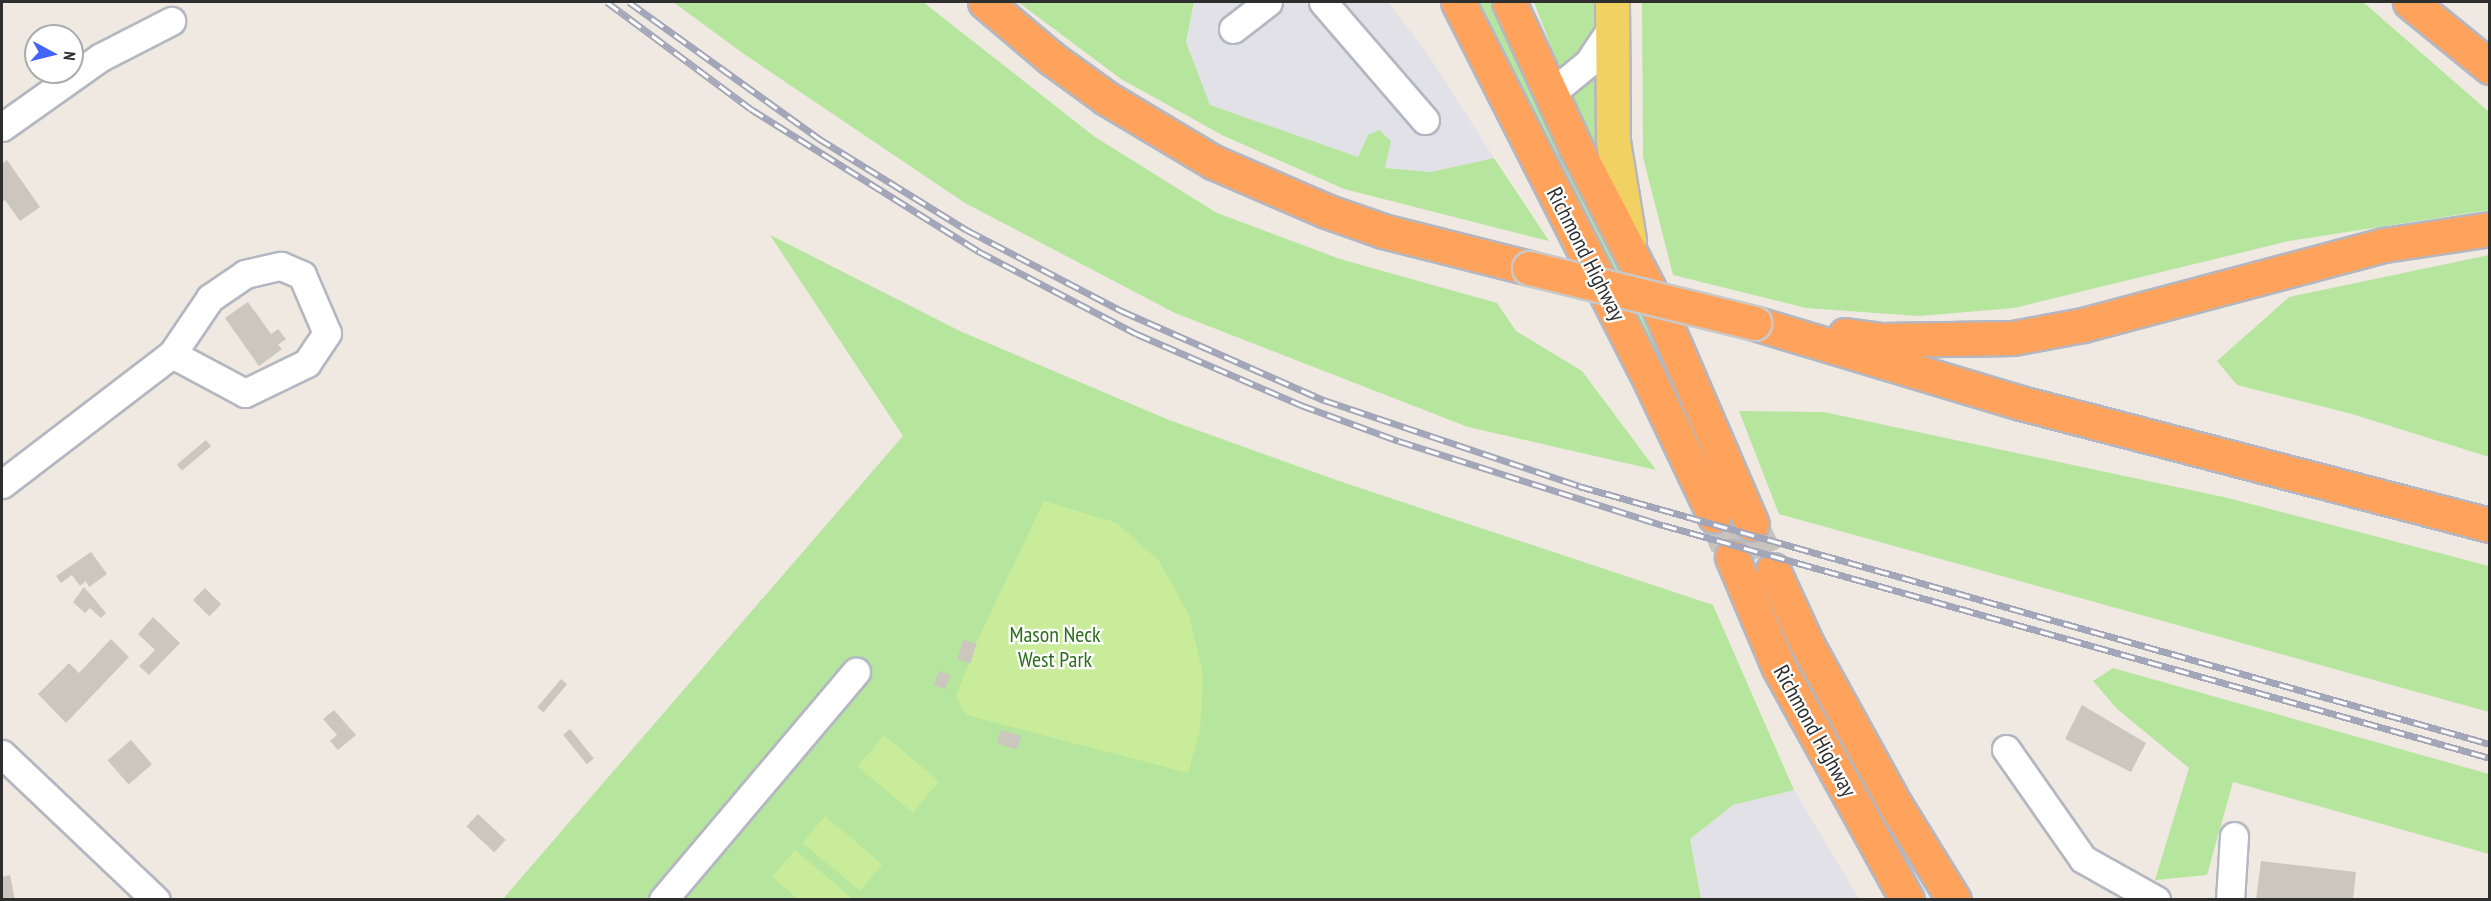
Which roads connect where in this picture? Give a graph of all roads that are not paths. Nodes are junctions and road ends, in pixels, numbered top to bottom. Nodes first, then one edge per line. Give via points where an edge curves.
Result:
1 (985, 2) edge
2 (1268, 2) edge
3 (1323, 2) edge
4 (1440, 2) edge
5 (1458, 2) edge
6 (1509, 2) edge
7 (2410, 2) edge
8 (1611, 16) edge
9 (171, 21) dead end
10 (1233, 29) dead end
11 (2490, 67) edge
12 (1550, 94) junction
13 (1507, 99) junction
14 (1425, 120) dead end
15 (2, 127) edge
16 (2490, 229) edge
17 (1631, 251) junction
18 (1754, 323) junction
19 (172, 354) junction
20 (2, 484) edge
21 (1714, 515) tunnel mouth
22 (1752, 524) tunnel mouth
23 (2490, 525) edge
24 (1732, 557) tunnel mouth
25 (1773, 570) tunnel mouth
26 (856, 672) dead end
27 (2006, 749) dead end
28 (2, 754) edge
29 (2234, 836) dead end
30 (156, 900) edge
31 (663, 900) edge
32 (1907, 900) edge
33 (1954, 900) edge
34 (2156, 900) edge
35 (2230, 900) edge

1 - 18 highway, bridge via 1050,58 1106,98 1213,162 1326,212 1383,231
2 - 10 street
3 - 14 street
4 - 13 main road, Richmond Highway
5 - 13 highway
6 - 12 highway
7 - 11 highway
8 - 12 street via 1588,63
8 - 17 main road, Richmond Highway via 1613,141 1620,203
9 - 15 street via 101,57
12 - 17 highway
13 - 21 highway, Richmond Highway
16 - 18 highway via 2384,245 2083,325 2013,338 1882,340
17 - 22 highway, Richmond Highway
18 - 23 highway via 2021,403
19 - 19 street via 210,298 245,274 281,266 302,275 327,333 307,363 246,393
19 - 20 street
24 - 32 highway, Richmond Highway via 1778,666
25 - 33 highway, Richmond Highway via 1808,646 1896,806
26 - 31 street
27 - 34 street via 2084,860
28 - 30 street
29 - 35 street

